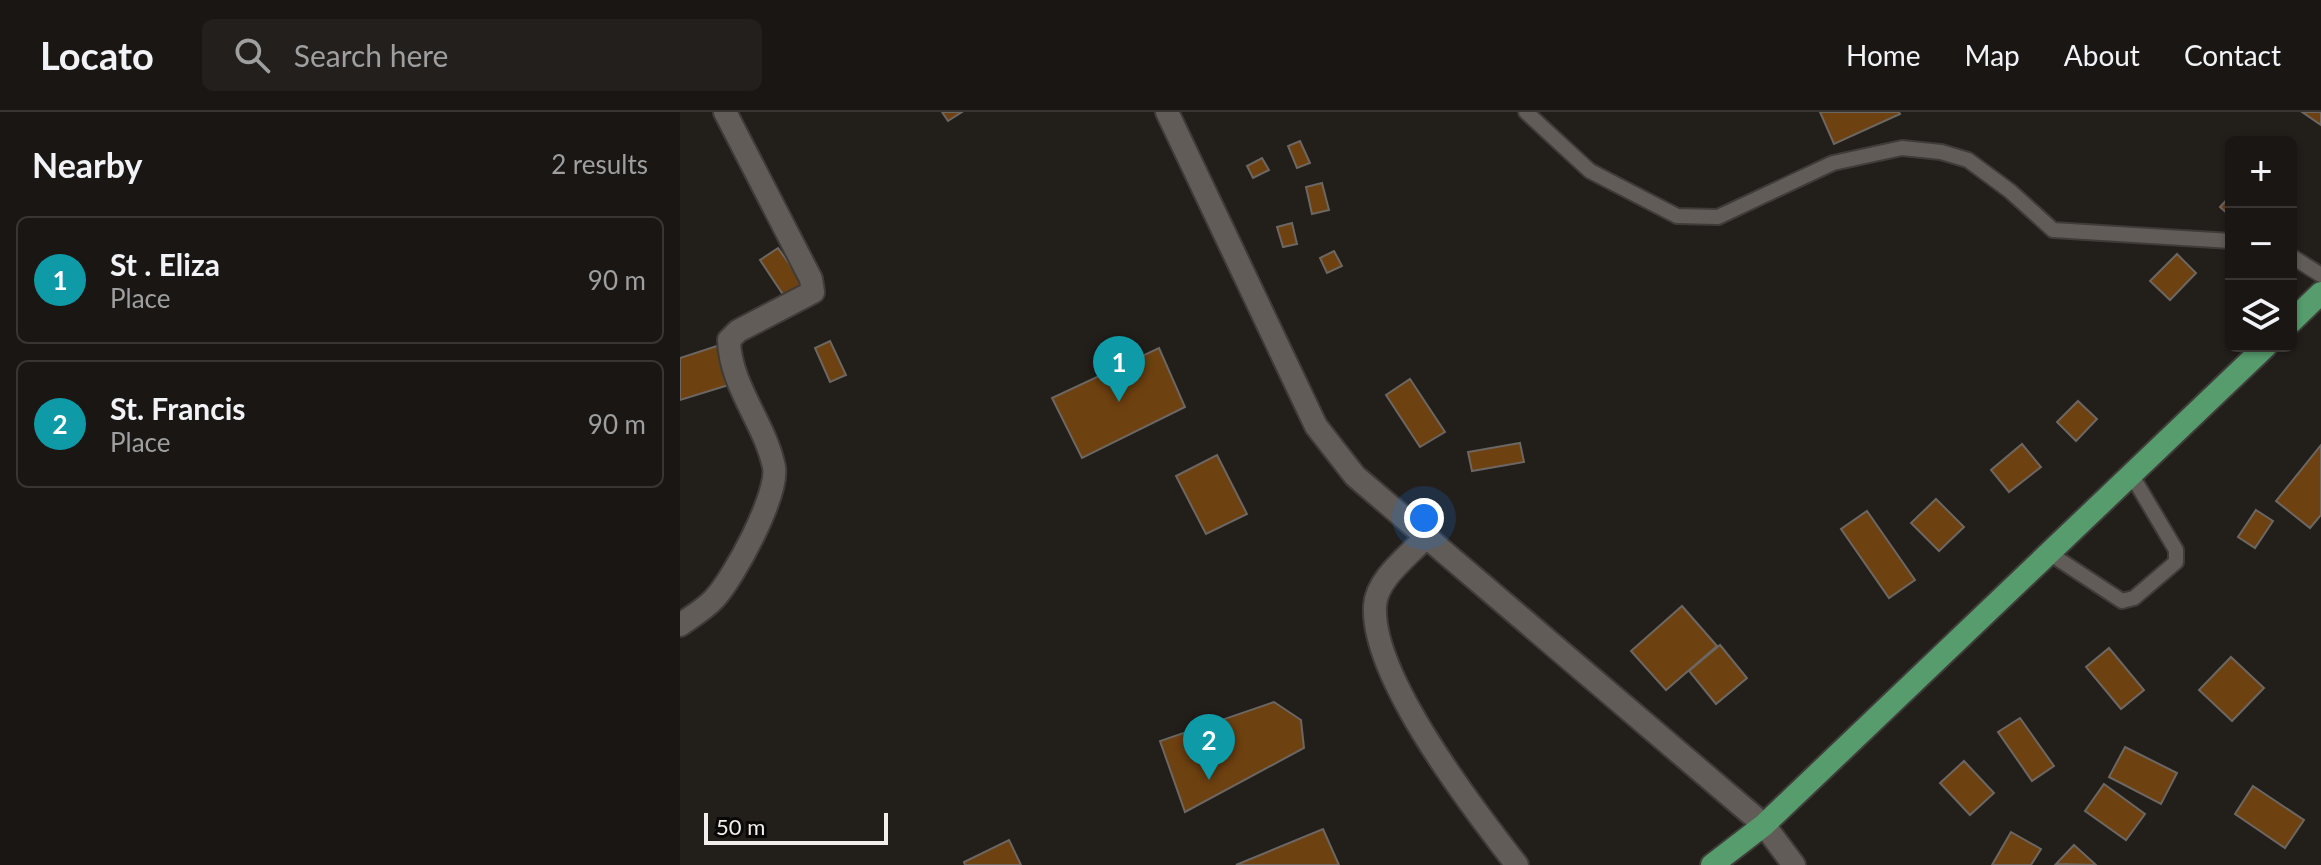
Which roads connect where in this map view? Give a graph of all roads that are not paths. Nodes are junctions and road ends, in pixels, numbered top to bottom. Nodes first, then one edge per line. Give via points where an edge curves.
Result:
1 (725, 112) edge
2 (1167, 112) edge
3 (1526, 112) edge
4 (2225, 241) edge
5 (2297, 260) edge
6 (2321, 275) edge
7 (2321, 293) edge
8 (2297, 316) edge
9 (2260, 352) edge
10 (2131, 474) junction
11 (1424, 539) junction
12 (2049, 553) junction
13 (680, 625) edge
14 (1764, 825) junction
15 (1517, 865) edge
16 (1712, 865) edge
17 (1794, 865) edge

1 - 13 street via 813,292 729,340 774,479 742,562 713,601
2 - 11 street via 1316,426 1355,476
3 - 4 lane via 1590,171 1677,216 1718,217 1833,163 1902,148 1968,160 2053,230
5 - 6 lane
7 - 8 main road
9 - 10 main road
10 - 12 main road
10 - 12 lane via 2176,550 2176,562 2134,598 2122,601
11 - 14 street
11 - 15 street via 1381,585 1374,605 1379,637 1398,686 1447,768
12 - 14 main road
14 - 16 main road
14 - 17 street

